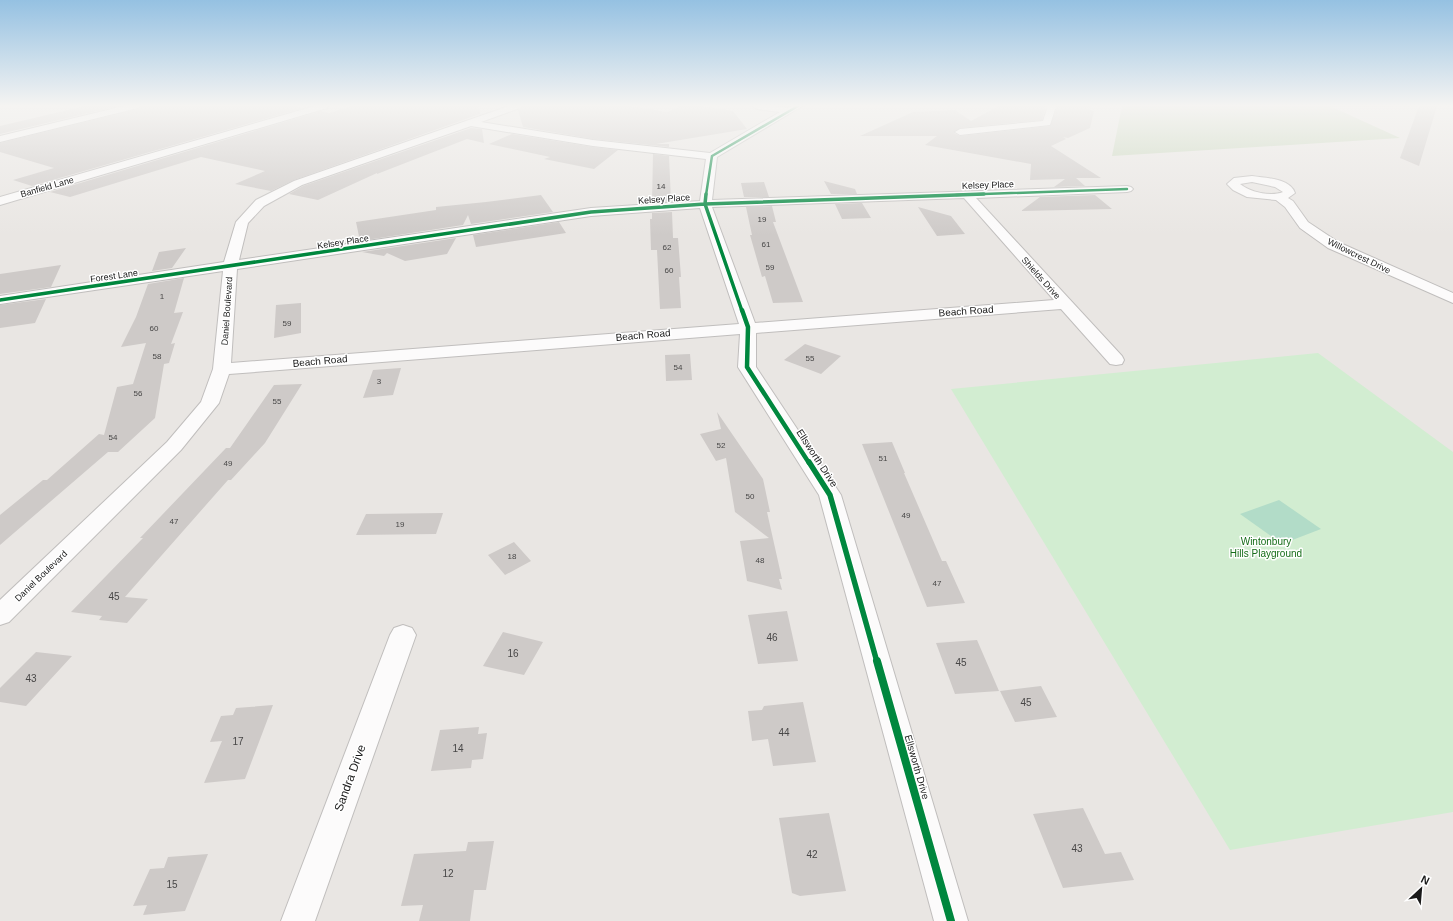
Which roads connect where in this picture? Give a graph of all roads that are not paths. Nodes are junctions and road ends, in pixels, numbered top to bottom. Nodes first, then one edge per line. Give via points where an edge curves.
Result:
1 (177, 149) edge
2 (396, 149) edge
3 (648, 149) edge
4 (724, 149) edge
5 (712, 156) junction
6 (1128, 189) dead end
7 (966, 194) junction
8 (1277, 196) dead end
9 (0, 201) edge
10 (705, 204) junction
11 (230, 267) junction
12 (1453, 299) edge
13 (0, 300) edge
14 (1064, 304) junction
15 (748, 327) junction
16 (1116, 360) dead end
17 (222, 369) junction
18 (0, 615) edge
19 (403, 635) dead end
20 (298, 921) edge
21 (951, 921) edge

1 - 9 street, Banfield Lane
2 - 11 street, Daniel Boulevard via 298,183 260,203 242,222
3 - 5 street
4 - 5 street
5 - 10 street, Ellsworth Drive
6 - 7 street, Kelsey Place
7 - 10 street, Kelsey Place
7 - 14 street, Shields Drive
8 - 12 street, Willowcrest Drive via 1289,204 1304,225 1333,245
10 - 11 street, Kelsey Place via 591,212
10 - 15 street, Ellsworth Drive
11 - 13 street, Forest Lane
11 - 17 street, Daniel Boulevard
14 - 15 street, Beach Road
14 - 16 street, Shields Drive
15 - 17 street, Beach Road
15 - 21 street, Ellsworth Drive via 747,367 830,495
17 - 18 street, Daniel Boulevard via 210,404 174,446
19 - 20 street, Sandra Drive

